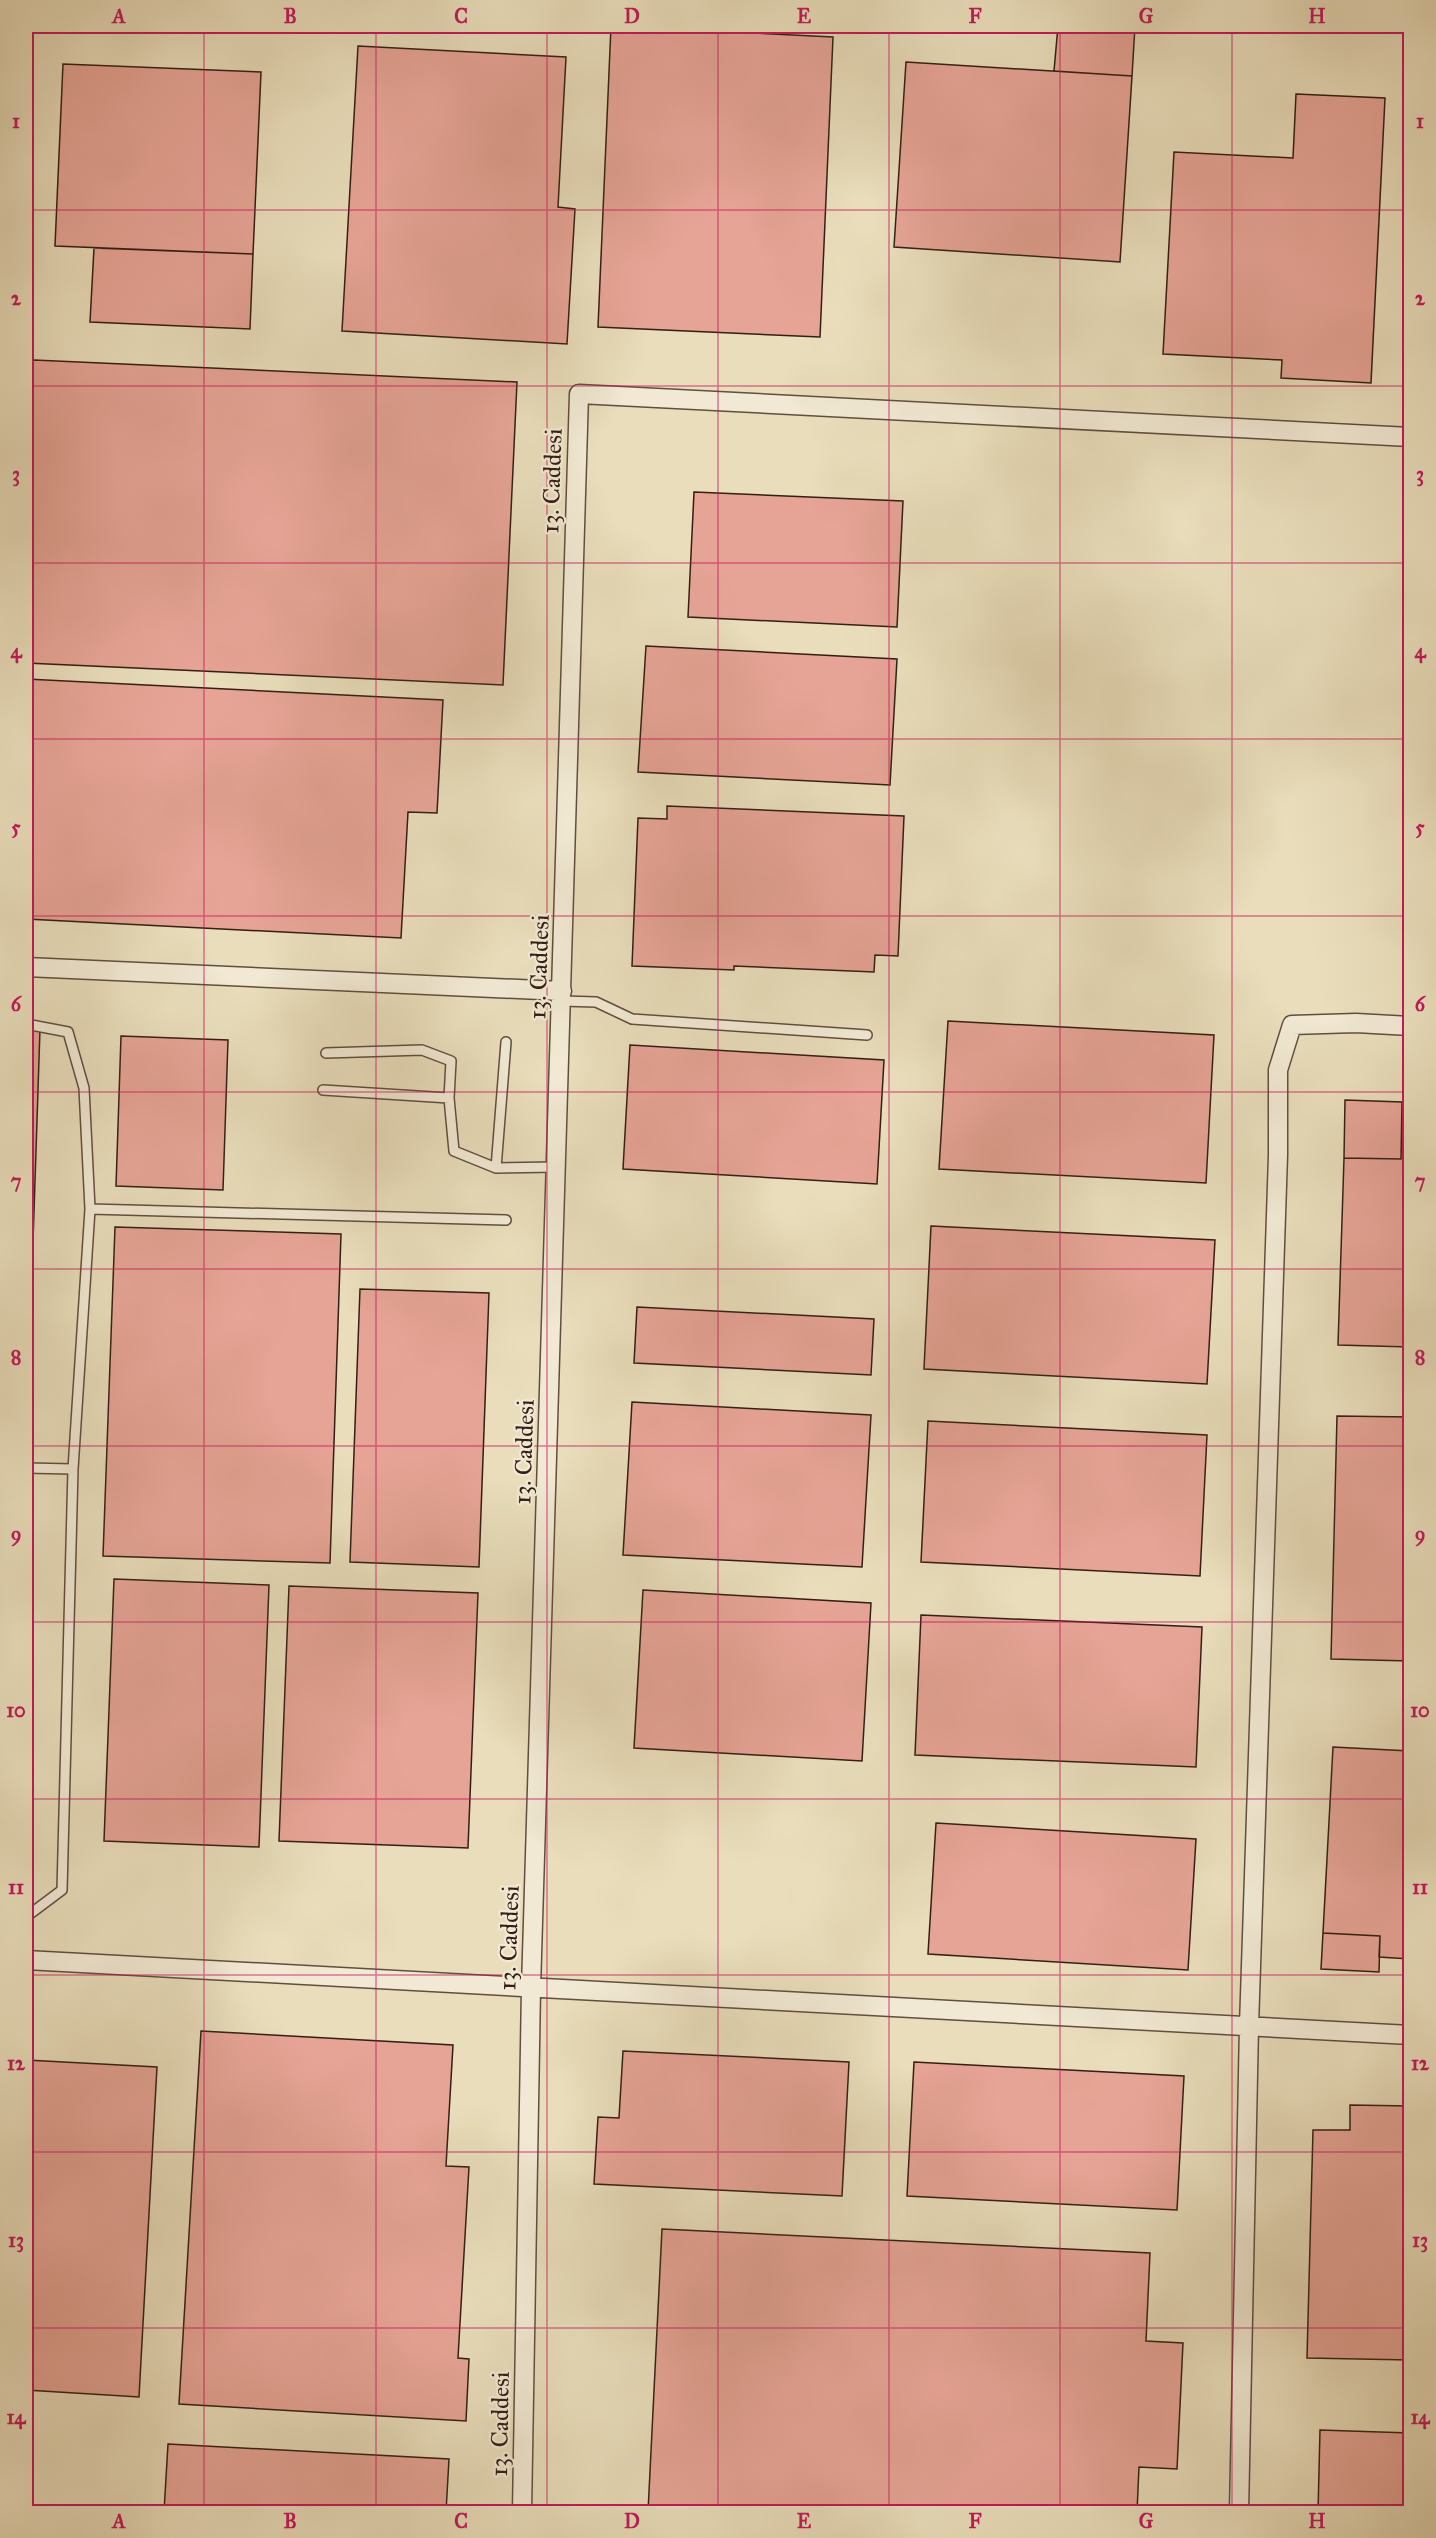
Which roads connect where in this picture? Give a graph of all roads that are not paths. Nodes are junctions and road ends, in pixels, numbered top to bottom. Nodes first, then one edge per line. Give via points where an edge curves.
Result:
1 (1410, 437) edge
2 (26, 967) edge
3 (562, 996) junction
4 (26, 1024) edge
5 (1410, 1026) edge
6 (867, 1035) dead end
7 (506, 1042) dead end
8 (326, 1053) dead end
9 (323, 1090) dead end
10 (449, 1098) junction
11 (557, 1167) junction
12 (496, 1168) junction
13 (90, 1209) junction
14 (506, 1220) dead end
15 (26, 1468) edge
16 (74, 1469) junction
17 (26, 1917) edge
18 (26, 1960) edge
19 (531, 1989) junction
20 (1249, 2026) junction
21 (1410, 2035) edge
22 (522, 2512) edge
23 (1239, 2512) edge

1 - 3 street, 13. Caddesi via 579,394
2 - 3 street
3 - 6 lane via 596,1002 632,1019
3 - 11 street, 13. Caddesi
4 - 13 lane via 68,1032 84,1088
5 - 20 street via 1292,1025 1278,1070
7 - 12 lane
8 - 10 lane via 422,1050 451,1061
9 - 10 lane
10 - 12 lane via 454,1151
11 - 12 lane
11 - 19 street, 13. Caddesi
13 - 14 lane
13 - 16 lane
15 - 16 lane
16 - 17 lane via 62,1890
18 - 19 street
19 - 20 street
19 - 22 street, 13. Caddesi
20 - 21 street
20 - 23 street

